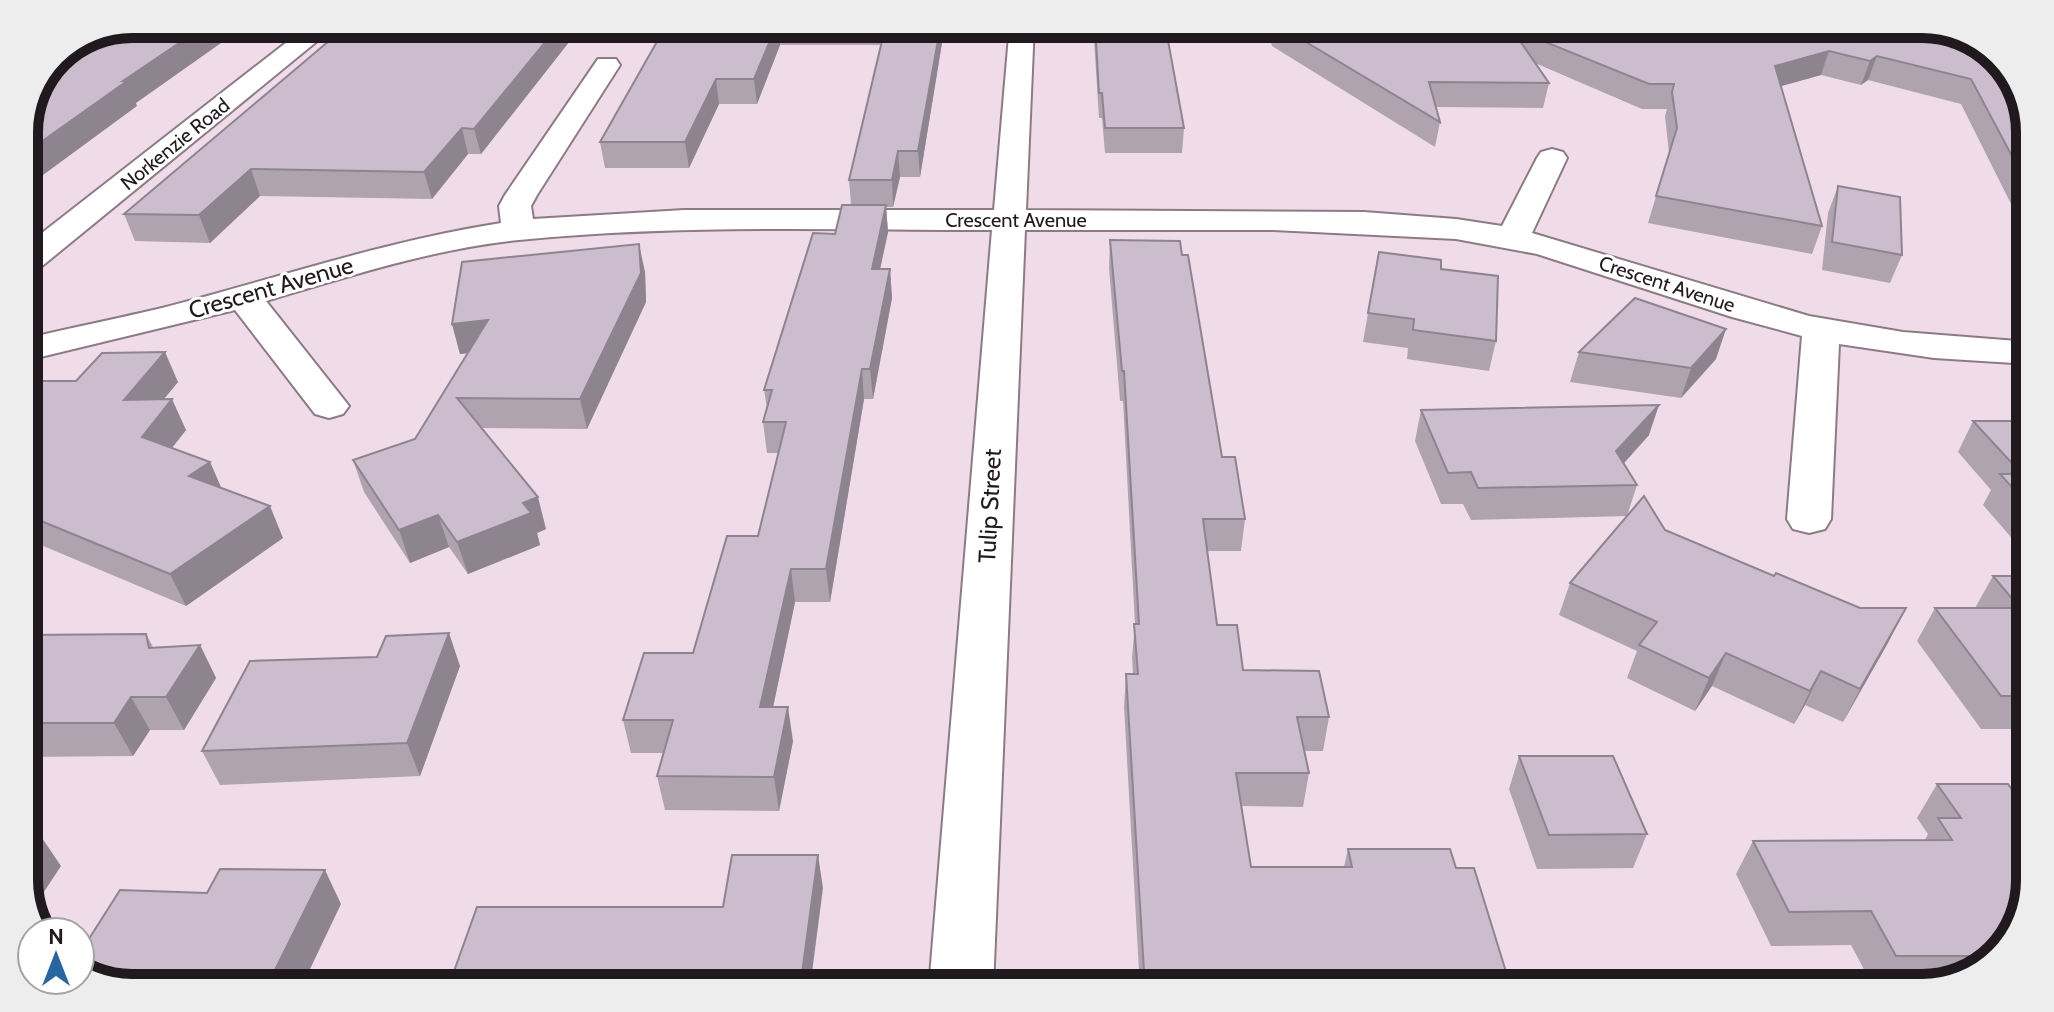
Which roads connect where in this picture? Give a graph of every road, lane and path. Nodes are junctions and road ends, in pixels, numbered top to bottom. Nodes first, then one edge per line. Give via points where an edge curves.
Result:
1 (308, 38) edge
2 (1021, 38) edge
3 (607, 65) dead end
4 (1552, 158) dead end
5 (1007, 221) junction
6 (518, 230) junction
7 (1513, 238) junction
8 (38, 253) edge
9 (244, 297) junction
10 (1821, 329) junction
11 (38, 347) edge
12 (2016, 352) edge
13 (329, 406) dead end
14 (1809, 519) dead end
15 (962, 974) edge

1 - 8 street, Norkenzie Road
2 - 5 street, Tulip Street
3 - 6 street via 515,206
4 - 7 street
5 - 6 street, Crescent Avenue via 684,220
5 - 7 street, Crescent Avenue via 1370,223
5 - 15 street, Tulip Street
6 - 9 street, Crescent Avenue via 379,257
7 - 10 street, Crescent Avenue
9 - 11 street, Crescent Avenue
9 - 13 street
10 - 12 street, Crescent Avenue via 1884,342
10 - 14 street

